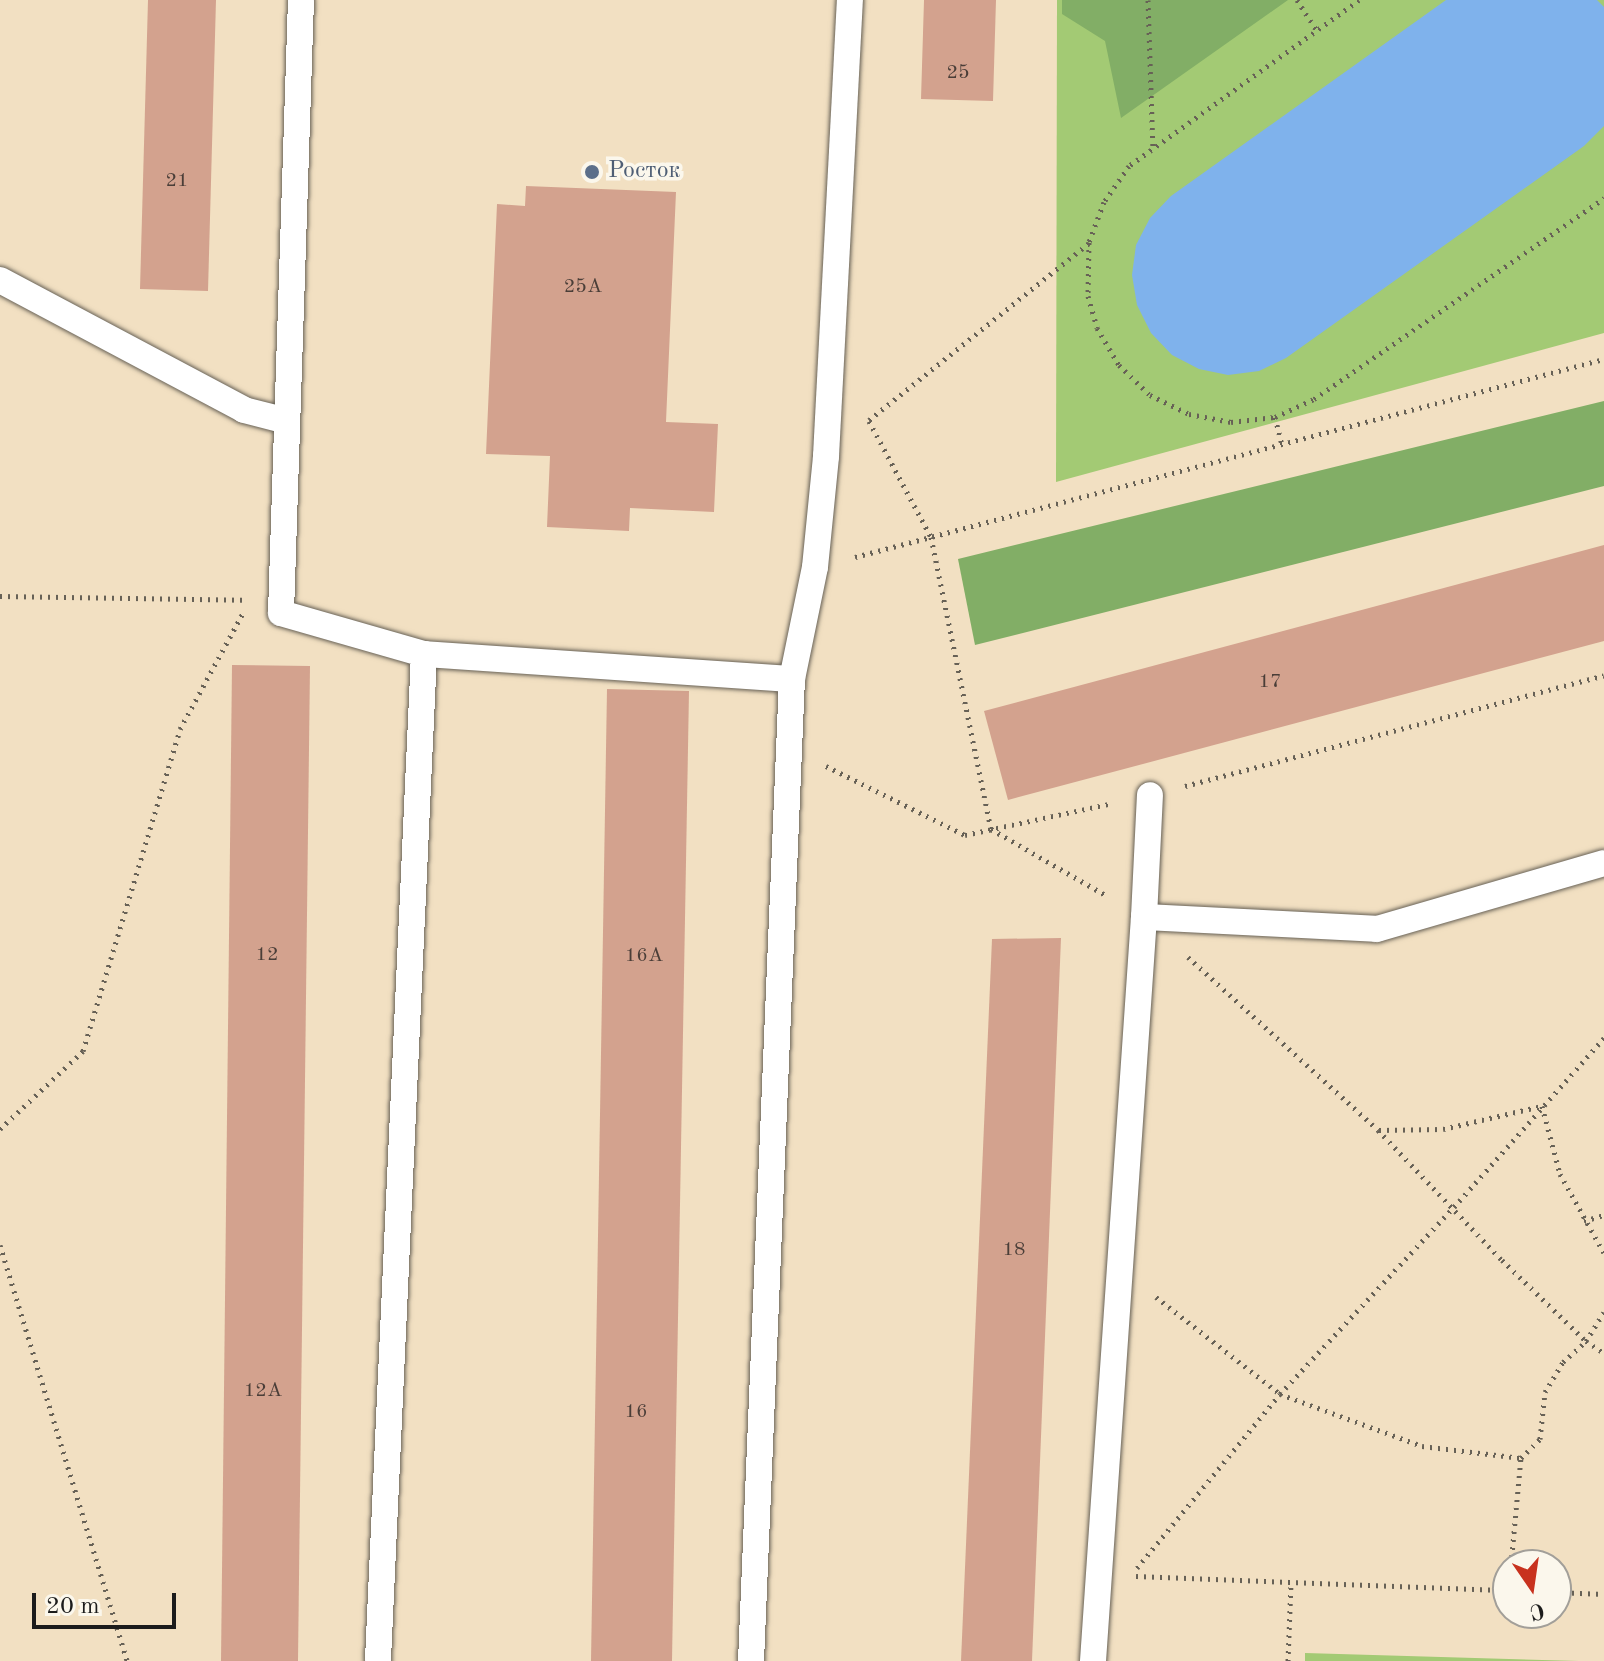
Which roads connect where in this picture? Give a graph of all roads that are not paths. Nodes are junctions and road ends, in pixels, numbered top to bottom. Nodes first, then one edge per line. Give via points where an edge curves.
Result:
1 (301, 0) edge
2 (850, 0) edge
3 (0, 280) edge
4 (287, 421) junction
5 (424, 654) junction
6 (792, 679) junction
7 (1150, 795) road end
8 (1604, 863) edge
9 (1144, 917) junction
10 (378, 1661) edge
11 (751, 1661) edge
12 (1093, 1661) edge

1 - 4 lane
2 - 6 lane via 826,456 815,567
3 - 4 lane via 244,410
4 - 5 lane via 281,613
5 - 6 lane
5 - 10 lane
6 - 11 lane
7 - 9 lane
8 - 9 lane via 1377,929
9 - 12 lane

